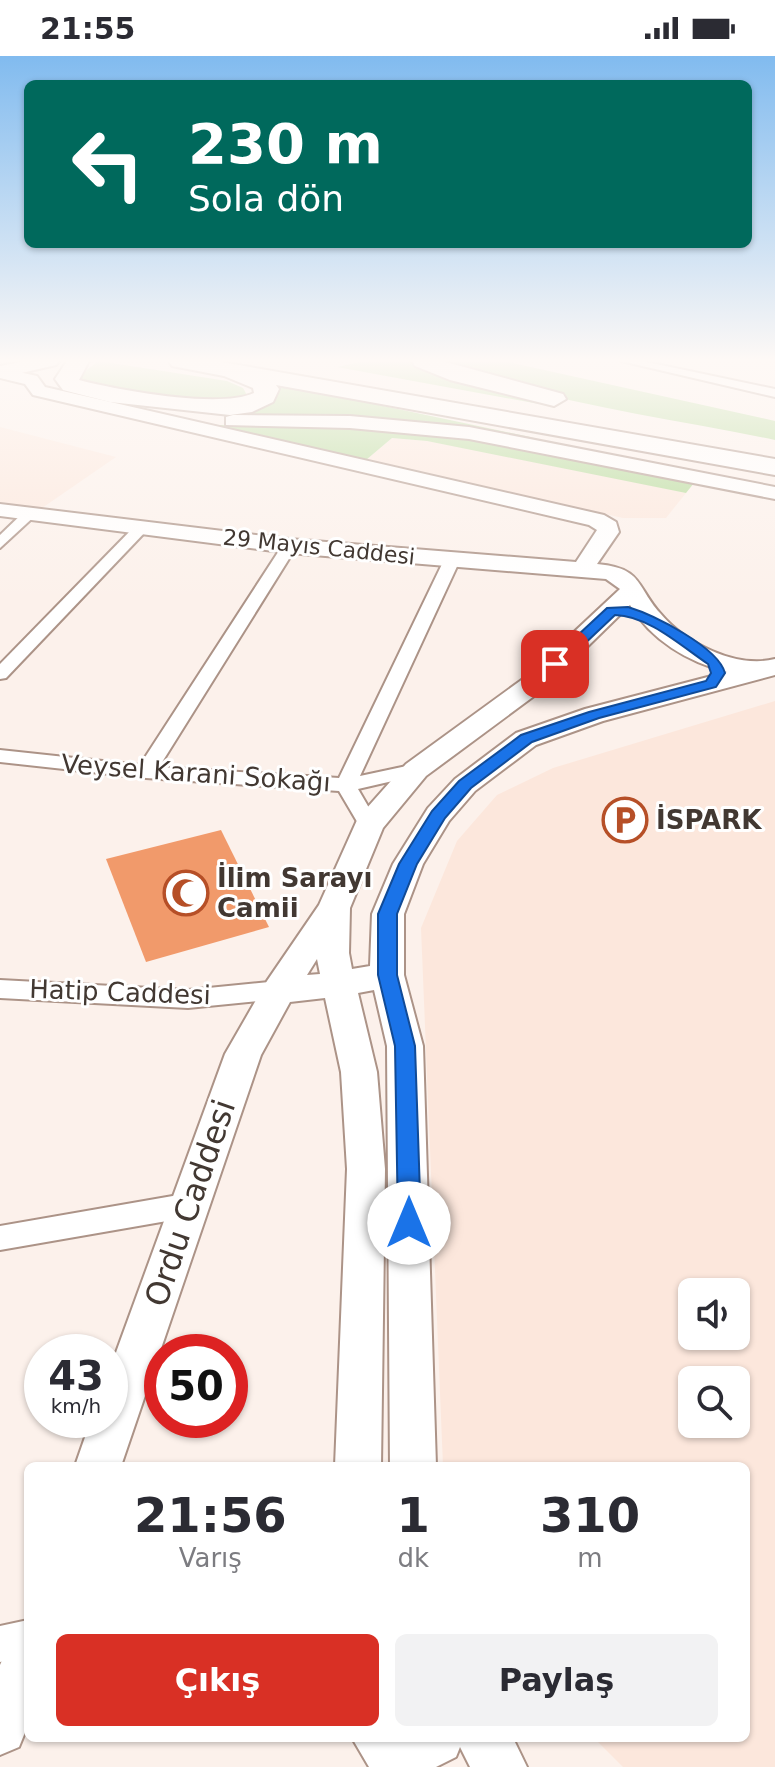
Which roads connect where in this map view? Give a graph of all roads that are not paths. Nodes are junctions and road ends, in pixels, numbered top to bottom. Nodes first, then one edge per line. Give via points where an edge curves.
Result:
1 (258, 441) edge
2 (507, 441) edge
3 (604, 441) edge
4 (649, 441) edge
5 (708, 441) edge
6 (775, 453) edge
7 (775, 467) edge
8 (775, 482) edge
9 (775, 493) edge
10 (0, 510) edge
11 (31, 513) junction
12 (140, 529) junction
13 (0, 543) edge
14 (289, 546) junction
15 (452, 560) junction
16 (582, 570) junction
17 (634, 588) junction
18 (612, 611) junction
19 (653, 621) junction
20 (1, 671) edge
21 (713, 673) junction
22 (771, 675) edge
23 (536, 682) junction
24 (594, 715) junction
25 (0, 756) edge
26 (416, 770) junction
27 (146, 772) junction
28 (346, 785) junction
29 (465, 785) junction
30 (369, 825) junction
31 (334, 908) junction
32 (387, 975) junction
33 (336, 985) junction
34 (0, 989) edge
35 (279, 990) junction
36 (366, 1169) junction
37 (410, 1170) junction
38 (190, 1205) junction
39 (0, 1238) edge
40 (99, 1462) edge
41 (358, 1462) edge
42 (413, 1462) edge
43 (24, 1639) edge
44 (0, 1644) edge
45 (24, 1670) edge
46 (0, 1728) edge
47 (367, 1742) edge
48 (382, 1742) edge
49 (429, 1742) edge
50 (485, 1742) edge
51 (372, 1767) edge
52 (500, 1767) edge

1 - 16 main road via 604,523 608,532
2 - 9 main road
3 - 8 highway
4 - 7 highway
5 - 6 highway
10 - 11 main road, 29 Mayıs Caddesi
11 - 12 main road, 29 Mayıs Caddesi
11 - 13 street
12 - 14 main road, 29 Mayıs Caddesi
12 - 20 street
14 - 15 main road, 29 Mayıs Caddesi
14 - 27 street
15 - 16 main road, 29 Mayıs Caddesi
15 - 28 street
16 - 17 main road, 29 Mayıs Caddesi via 621,576
17 - 18 main road
17 - 19 main road
18 - 19 main road
18 - 23 main road
19 - 21 main road
21 - 22 main road
21 - 24 main road
22 - 29 main road via 557,747
23 - 24 main road via 548,698 571,712
23 - 26 main road
24 - 29 main road via 526,739
25 - 27 street, Veysel Karani Sokağı
26 - 28 street
26 - 30 main road
27 - 28 street, Veysel Karani Sokağı
28 - 30 street, Veysel Karani Sokağı
29 - 32 main road via 438,815 408,864 388,914
30 - 31 main road
31 - 33 main road
31 - 35 main road, Ordu Caddesi
32 - 33 main road, Hatip Caddesi
32 - 37 main road via 405,1046
33 - 35 main road, Hatip Caddesi
33 - 36 main road via 359,1072
34 - 35 street, Hatip Caddesi via 188,999
35 - 38 main road, Ordu Caddesi via 243,1054
36 - 37 main road
36 - 41 main road
37 - 42 main road
38 - 39 street
38 - 40 main road, Ordu Caddesi
43 - 44 street
45 - 46 main road
47 - 51 main road
48 - 49 main road via 386,1747 415,1749
50 - 52 main road

